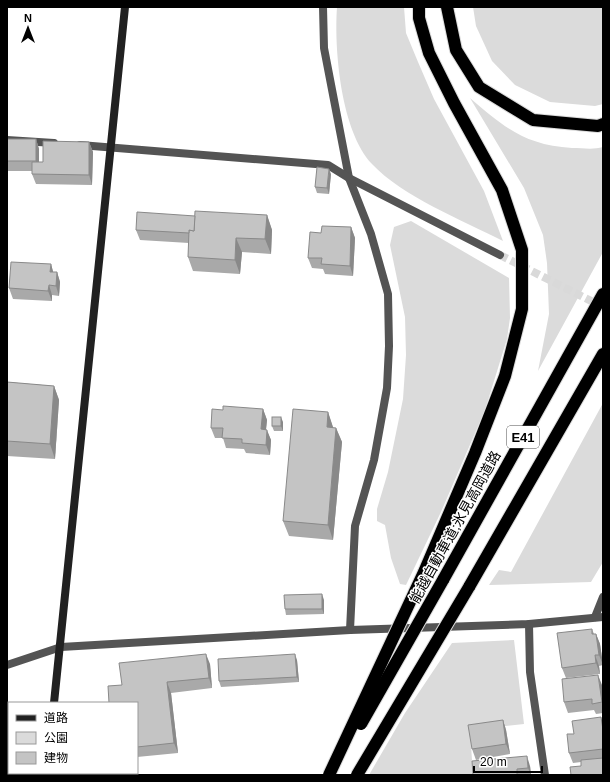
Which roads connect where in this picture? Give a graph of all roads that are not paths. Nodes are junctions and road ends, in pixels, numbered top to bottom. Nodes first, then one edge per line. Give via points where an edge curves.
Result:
1 (125, 7) edge
2 (323, 7) edge
3 (419, 7) edge
4 (446, 7) edge
5 (603, 124) edge
6 (7, 140) edge
7 (59, 144) edge
8 (74, 145) edge
9 (111, 148) junction
10 (349, 178) junction
11 (500, 255) tunnel mouth
12 (603, 294) edge
13 (603, 354) edge
14 (603, 597) edge
15 (599, 617) edge
16 (529, 624) junction
17 (350, 630) junction
18 (61, 647) junction
19 (7, 665) edge
20 (54, 702) edge
21 (330, 775) edge
22 (357, 775) edge
23 (545, 775) edge

1 - 9 street
2 - 10 street via 324,48
3 - 21 highway, bridge via 418,18 429,53 502,190 522,250 522,309 505,376 475,453 424,572
4 - 5 highway via 456,50 479,87 533,120 598,126
6 - 7 street
8 - 9 street
9 - 10 street via 328,165
9 - 18 street
10 - 11 street
10 - 17 street via 372,234 388,294 389,346 387,388 374,460 355,526
12 - 21 highway, 能越自動車道;氷見高岡道路 / E41, bridge via 443,580
13 - 22 highway, E41, bridge via 470,587
14 - 15 street
15 - 16 street
16 - 17 street
16 - 23 street via 530,672
17 - 18 street
18 - 19 street
18 - 20 street

